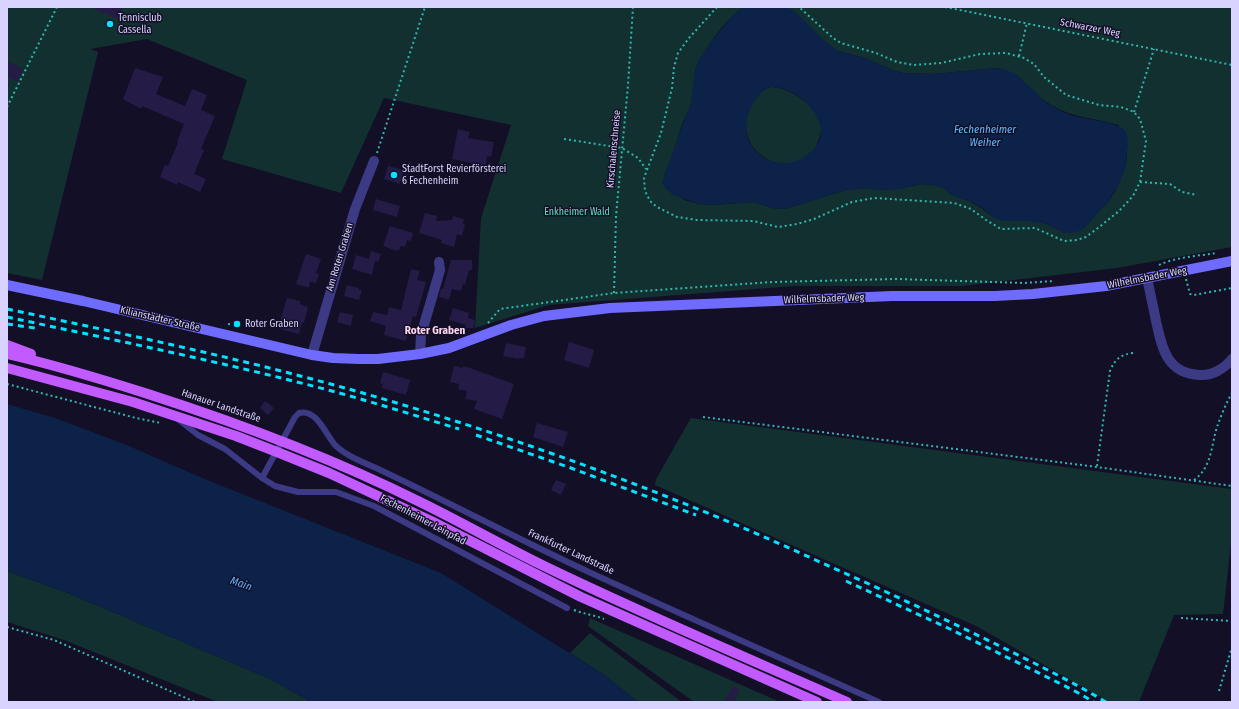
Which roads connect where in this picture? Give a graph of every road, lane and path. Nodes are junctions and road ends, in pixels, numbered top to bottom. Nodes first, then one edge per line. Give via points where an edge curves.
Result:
1 (57, 7) edge
2 (425, 7) edge
3 (633, 7) edge
4 (717, 7) edge
5 (799, 7) edge
6 (945, 7) edge
7 (1027, 23) junction
8 (1154, 49) junction
9 (1019, 56) junction
10 (1232, 65) edge
11 (9, 100) edge
12 (7, 107) edge
13 (1134, 112) junction
14 (564, 140) dead end
15 (622, 148) junction
16 (374, 161) joint
17 (646, 169) junction
18 (1140, 182) junction
19 (1197, 195) dead end
20 (1217, 253) dead end
21 (1182, 258) junction
22 (1232, 260) edge
23 (440, 262) dead end
24 (1154, 267) dead end
25 (1184, 270) junction
26 (1147, 278) junction
27 (1054, 281) dead end
28 (7, 285) edge
29 (1232, 288) edge
30 (614, 293) junction
31 (225, 324) dead end
32 (239, 326) dead end
33 (485, 326) dead end
34 (7, 346) edge
35 (7, 354) edge
36 (420, 354) junction
37 (1134, 354) dead end
38 (312, 355) junction
39 (1232, 359) edge
40 (53, 365) junction
41 (7, 368) edge
42 (7, 372) edge
43 (31, 374) junction
44 (7, 384) edge
45 (1232, 393) edge
46 (171, 414) junction
47 (703, 417) dead end
48 (163, 423) dead end
49 (283, 440) junction
50 (277, 452) junction
51 (1097, 467) junction
52 (262, 478) junction
53 (1193, 480) junction
54 (1232, 486) edge
55 (567, 608) dead end
56 (1181, 618) dead end
57 (1232, 621) edge
58 (7, 627) edge
59 (1232, 647) edge
60 (1219, 691) dead end
61 (195, 702) edge
62 (817, 702) edge
63 (847, 702) edge
64 (879, 702) edge

1 - 11 path
2 - 16 path
3 - 15 path, Kirschalenschneise
4 - 17 path via 678,54 660,133
5 - 9 path via 841,43 897,62 914,65 941,63 980,54 1006,53
6 - 7 path, Schwarzer Weg
7 - 8 path, Schwarzer Weg
7 - 9 path
8 - 10 path, Schwarzer Weg
8 - 13 path
9 - 13 path via 1034,64 1044,78 1066,94 1092,103 1121,107
11 - 12 path
13 - 18 path via 1140,120 1146,141
14 - 15 path
15 - 17 path via 638,158
15 - 30 path, Kirschalenschneise via 616,216
16 - 38 street, Am Roten Graben via 355,210
17 - 18 path via 645,191 650,201 677,217 753,221 778,227 803,223 852,202 874,198 954,202 971,209 1001,228 1035,228 1064,241 1086,237 1098,228 1133,196
18 - 19 path via 1170,184 1182,192
20 - 21 path
21 - 24 path
21 - 25 path
22 - 25 street, Wilhelmsbader Weg
23 - 36 street via 440,270 421,335
25 - 26 street, Wilhelmsbader Weg
25 - 29 path via 1190,294
26 - 36 street, Wilhelmsbader Weg via 1106,286 1032,294 892,296 610,308 544,316 511,325 449,348
26 - 39 street via 1163,350 1169,360 1191,375 1204,376 1227,366
27 - 30 path via 1024,283 897,279 772,282
28 - 38 street, Kilianstädter Straße
30 - 33 path via 500,309
31 - 32 path
34 - 40 main road
35 - 40 main road, Hanauer Landstraße
36 - 38 street, Wilhelmsbader Weg via 378,359
37 - 51 path via 1125,354 1118,358 1110,371
40 - 49 main road, Hanauer Landstraße
41 - 43 main road
42 - 43 main road
43 - 46 main road
44 - 48 path
45 - 53 path via 1217,426 1205,469
46 - 50 main road
46 - 52 lane, Fechenheimer Leinpfad via 198,435 225,449
47 - 51 path
49 - 50 lane
49 - 63 main road, Hanauer Landstraße via 419,501 591,588
49 - 64 lane, Frankfurter Landstraße via 295,417 307,413 317,420 335,445 360,461 592,574
50 - 52 lane
50 - 62 main road via 430,520 581,597
51 - 53 path
52 - 55 lane, Fechenheimer Leinpfad via 275,486 290,490 336,492 374,506
53 - 54 path
56 - 57 path
58 - 61 path via 54,640
59 - 60 path

